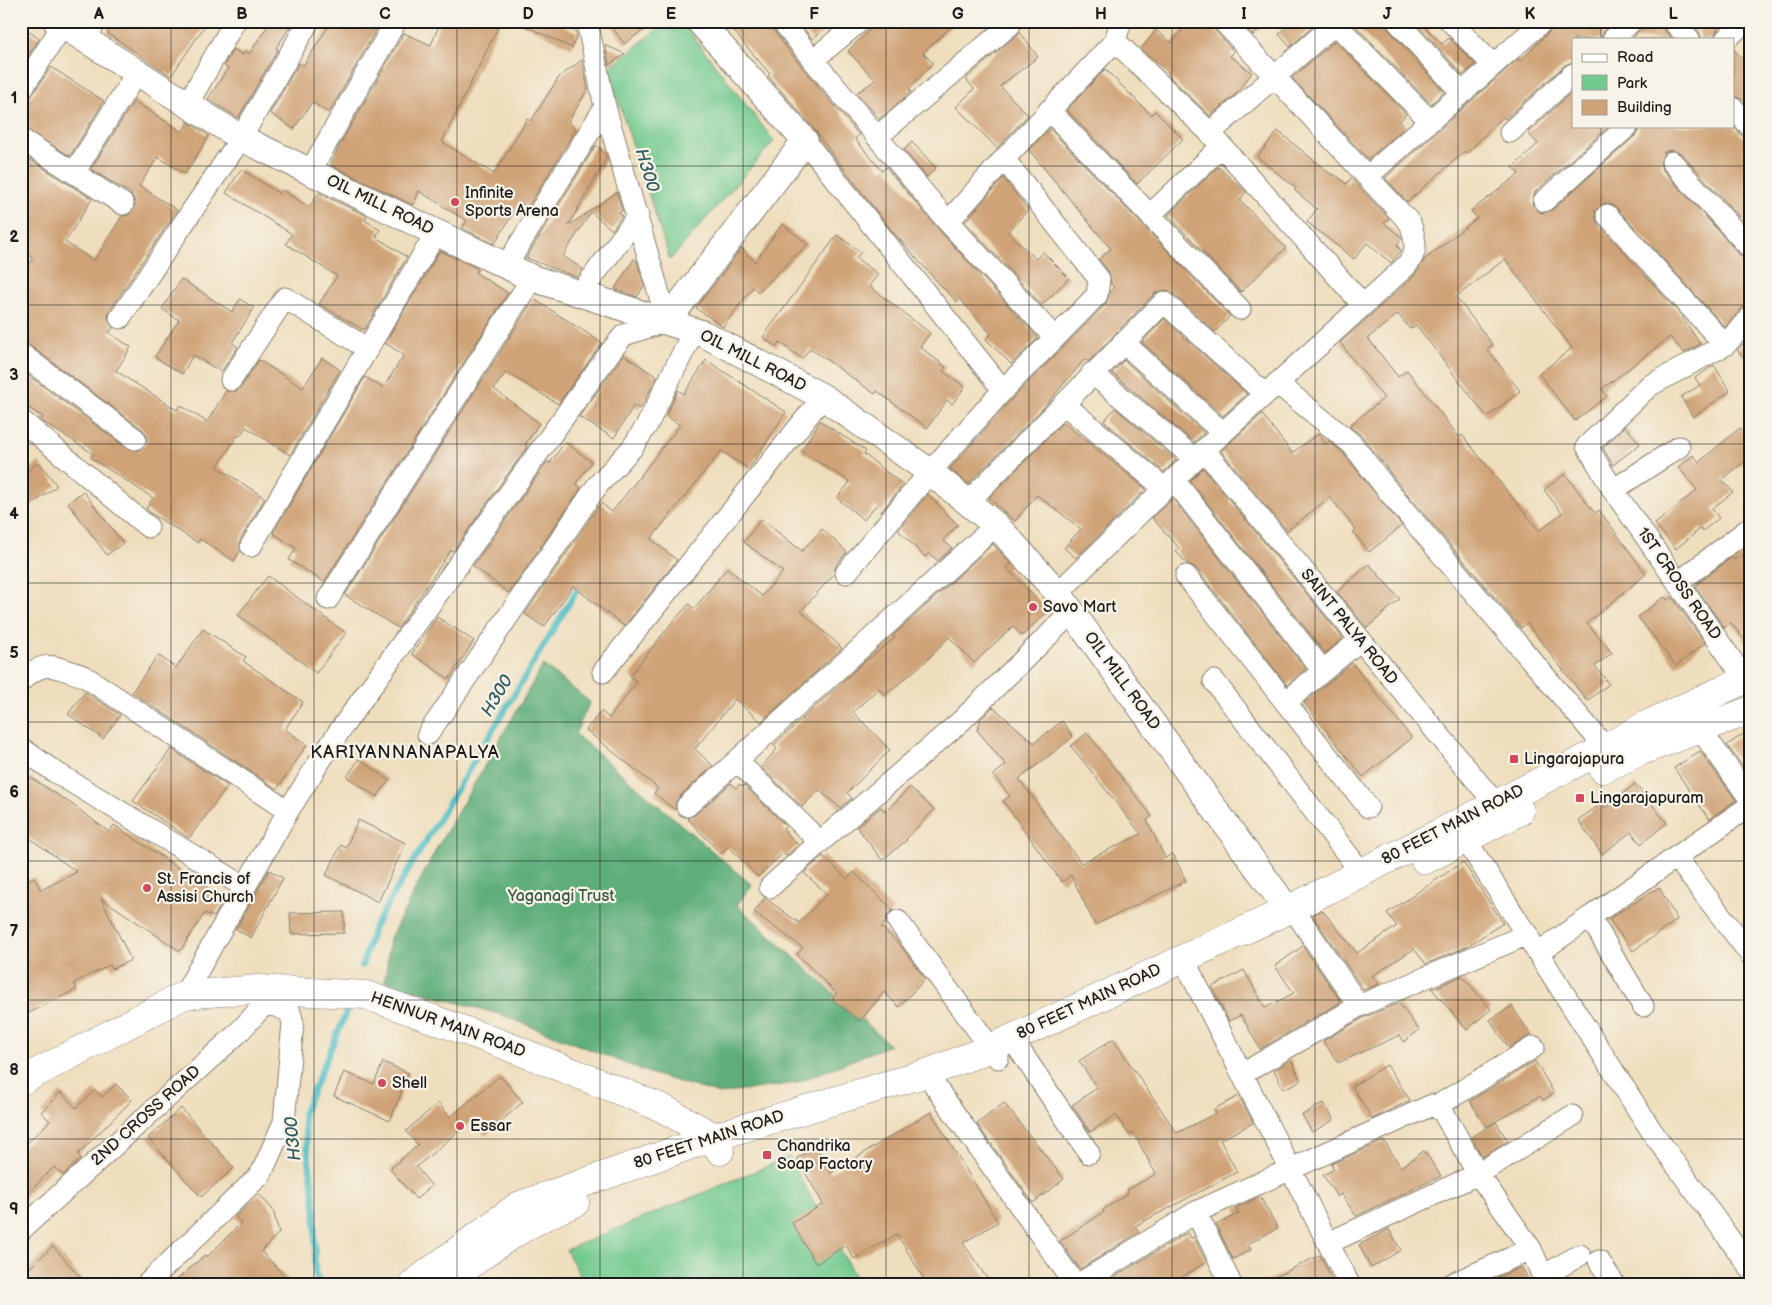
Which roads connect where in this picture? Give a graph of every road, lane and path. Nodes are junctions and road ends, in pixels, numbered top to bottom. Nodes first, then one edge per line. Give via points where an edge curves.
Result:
1 (235, 21) edge
2 (309, 21) edge
3 (396, 21) edge
4 (587, 21) edge
5 (700, 21) edge
6 (782, 21) edge
7 (860, 21) edge
8 (1222, 21) edge
9 (1397, 21) edge
10 (1450, 21) edge
11 (1632, 21) edge
12 (1673, 21) edge
13 (1746, 21) edge
14 (1335, 22) edge
15 (60, 23) edge
16 (1534, 24) edge
17 (1010, 25) dead end
18 (91, 30) edge
19 (1118, 31) edge
20 (1614, 38) edge
21 (1688, 38) edge
22 (1727, 38) edge
23 (813, 60) junction
24 (1493, 65) junction
25 (137, 72) junction
26 (1572, 75) edge
27 (1274, 78) junction
28 (21, 90) edge
29 (1462, 93) junction
30 (188, 103) junction
31 (606, 107) junction
32 (1734, 109) edge
33 (1049, 110) junction
34 (1429, 120) junction
35 (1751, 127) edge
36 (1626, 128) edge
37 (1510, 132) dead end
38 (877, 137) junction
39 (241, 138) junction
40 (21, 139) edge
41 (1216, 140) junction
42 (806, 141) junction
43 (1004, 160) junction
44 (1672, 162) dead end
45 (311, 170) junction
46 (74, 173) junction
47 (1368, 176) junction
48 (1544, 201) dead end
49 (123, 204) dead end
50 (1150, 215) junction
51 (1608, 215) dead end
52 (638, 216) junction
53 (948, 222) junction
54 (436, 233) junction
55 (1751, 249) edge
56 (506, 266) junction
57 (532, 278) junction
58 (580, 294) junction
59 (1363, 305) junction
60 (1240, 309) dead end
61 (1751, 317) edge
62 (120, 318) dead end
63 (667, 321) junction
64 (694, 330) junction
65 (1055, 338) junction
66 (1124, 342) junction
67 (1725, 345) junction
68 (368, 348) junction
69 (21, 354) edge
70 (1092, 373) junction
71 (231, 380) dead end
72 (1271, 389) junction
73 (1003, 390) junction
74 (823, 397) junction
75 (1064, 404) junction
76 (21, 420) edge
77 (1224, 433) junction
78 (135, 439) dead end
79 (1679, 447) dead end
80 (1199, 455) junction
81 (930, 472) junction
82 (1169, 484) junction
83 (1613, 490) junction
84 (968, 502) junction
85 (996, 525) junction
86 (148, 527) dead end
87 (1751, 527) edge
88 (251, 546) dead end
89 (846, 572) dead end
90 (1186, 576) dead end
91 (1679, 582) junction
92 (328, 599) dead end
93 (1065, 602) junction
94 (1360, 640) junction
95 (604, 672) dead end
96 (1323, 672) junction
97 (1748, 678) edge
98 (21, 681) edge
99 (1214, 681) dead end
100 (1286, 702) junction
101 (1751, 710) edge
102 (1700, 729) junction
103 (428, 734) dead end
104 (21, 748) edge
105 (1621, 754) junction
106 (737, 760) junction
107 (1751, 800) edge
108 (1495, 803) junction
109 (1751, 805) edge
110 (687, 806) dead end
111 (1368, 807) dead end
112 (288, 811) junction
113 (1466, 840) junction
114 (820, 842) junction
115 (1676, 857) junction
116 (1361, 872) junction
117 (245, 887) junction
118 (770, 888) dead end
119 (1294, 914) junction
120 (1590, 917) junction
121 (898, 921) dead end
122 (1534, 943) junction
123 (1751, 955) edge
124 (1190, 972) junction
125 (184, 995) junction
126 (269, 996) junction
127 (1359, 1006) junction
128 (1643, 1006) dead end
129 (1534, 1046) dead end
130 (1003, 1052) junction
131 (1242, 1074) junction
132 (932, 1079) junction
133 (21, 1081) edge
134 (1437, 1106) junction
135 (1572, 1116) dead end
136 (717, 1144) junction
137 (1089, 1153) dead end
138 (1291, 1169) junction
139 (1478, 1174) junction
140 (1196, 1212) junction
141 (21, 1230) edge
142 (1328, 1242) junction
143 (1531, 1248) junction
144 (1751, 1269) edge
145 (1544, 1280) edge
146 (147, 1284) edge
147 (413, 1284) edge
148 (446, 1284) edge
149 (1075, 1284) edge
150 (1079, 1284) edge
151 (1232, 1284) edge
152 (1349, 1284) edge
153 (1452, 1284) edge
154 (1614, 1284) edge

1 - 30 street
2 - 39 street
3 - 45 street
4 - 31 street
5 - 42 street
6 - 23 street
7 - 23 street
8 - 27 street
9 - 29 street
10 - 24 street
11 - 20 street
12 - 21 street
13 - 22 street
14 - 27 street
14 - 34 street
15 - 18 street, OIL MILL ROAD
15 - 28 street
16 - 24 street
17 - 38 street
18 - 25 street, OIL MILL ROAD
19 - 33 street
19 - 41 street
23 - 38 street
24 - 29 street
25 - 30 street, OIL MILL ROAD
25 - 46 street
26 - 37 street
27 - 41 street
27 - 47 street
29 - 34 street
30 - 39 street, OIL MILL ROAD
31 - 52 street
31 - 56 street
32 - 35 street
33 - 43 street
33 - 50 street
34 - 47 street
36 - 48 street
38 - 53 street
39 - 45 street, OIL MILL ROAD
39 - 62 street
40 - 46 street
41 - 50 street
41 - 59 street
42 - 63 street
42 - 73 street
43 - 53 street
43 - 65 street via 1099,279 1096,296
44 - 55 street
45 - 54 street, OIL MILL ROAD
46 - 49 street
47 - 59 street via 1410,222 1417,243 1412,259
50 - 60 street
51 - 67 street
52 - 58 street
52 - 63 street
53 - 65 street
54 - 56 street, OIL MILL ROAD
54 - 68 street
56 - 57 street, OIL MILL ROAD
57 - 58 street, OIL MILL ROAD
57 - 92 street
58 - 63 street, OIL MILL ROAD
59 - 72 street
61 - 67 street
63 - 64 street, OIL MILL ROAD
63 - 112 street via 624,335 610,351 338,733
64 - 74 street, OIL MILL ROAD
64 - 103 street via 647,425 632,448 597,486
65 - 73 street
66 - 70 street
66 - 72 street via 1164,302
66 - 77 street
67 - 83 street, 1ST CROSS ROAD via 1649,386 1588,446
68 - 71 street via 285,298
68 - 88 street
69 - 78 street
70 - 75 street
70 - 80 street, SAINT PALYA ROAD
72 - 77 street
72 - 105 street via 1352,444 1388,491
73 - 81 street
74 - 81 street, OIL MILL ROAD
74 - 95 street
75 - 82 street
75 - 84 street
76 - 86 street
77 - 80 street
79 - 83 street
80 - 82 street
80 - 94 street, SAINT PALYA ROAD
81 - 84 street, OIL MILL ROAD
81 - 89 street
82 - 93 street
82 - 96 street
83 - 91 street, 1ST CROSS ROAD
84 - 85 street, OIL MILL ROAD
85 - 93 street, OIL MILL ROAD
85 - 106 street
87 - 91 street
90 - 100 street
91 - 97 street, 1ST CROSS ROAD
93 - 114 street via 960,722
93 - 119 street, OIL MILL ROAD
94 - 96 street
94 - 108 street, SAINT PALYA ROAD
96 - 100 street
97 - 105 main road, 80 FEET MAIN ROAD via 1646,725
98 - 112 street via 35,668 47,666 84,676
99 - 116 street
100 - 111 street
101 - 102 main road, 80 FEET MAIN ROAD
102 - 105 main road, 80 FEET MAIN ROAD
102 - 107 street
104 - 117 street
105 - 108 main road, 80 FEET MAIN ROAD
105 - 113 main road, 80 FEET MAIN ROAD
106 - 110 street
106 - 114 street
108 - 116 main road, 80 FEET MAIN ROAD
109 - 115 street
112 - 117 street
113 - 119 main road, 80 FEET MAIN ROAD
113 - 122 street
114 - 118 street
115 - 120 street
115 - 123 street
116 - 119 main road, 80 FEET MAIN ROAD
117 - 125 street
119 - 124 main road, 80 FEET MAIN ROAD
119 - 127 street
119 - 130 main road, 80 FEET MAIN ROAD
120 - 122 street
120 - 128 street
121 - 130 street
122 - 127 street
122 - 144 street via 1651,1130
124 - 130 main road, 80 FEET MAIN ROAD
124 - 131 street
125 - 126 main road, HENNUR MAIN ROAD
125 - 133 main road, HENNUR MAIN ROAD
126 - 136 main road, HENNUR MAIN ROAD via 366,995 662,1108
126 - 141 street, 2ND CROSS ROAD via 237,1034
126 - 146 street via 290,1012 293,1023 284,1122 273,1148 261,1174
127 - 131 street
129 - 134 street
130 - 132 main road, 80 FEET MAIN ROAD
130 - 137 street
131 - 138 street
132 - 136 main road, 80 FEET MAIN ROAD
132 - 149 street
134 - 138 street via 1432,1105
134 - 139 street
135 - 139 street
136 - 147 main road, 80 FEET MAIN ROAD via 518,1206
136 - 148 main road, 80 FEET MAIN ROAD via 552,1211 479,1257
138 - 140 street
138 - 142 street
139 - 142 street
139 - 143 street
140 - 150 street
140 - 151 street
142 - 152 street
143 - 145 street
143 - 153 street
145 - 154 street via 1590,1258

